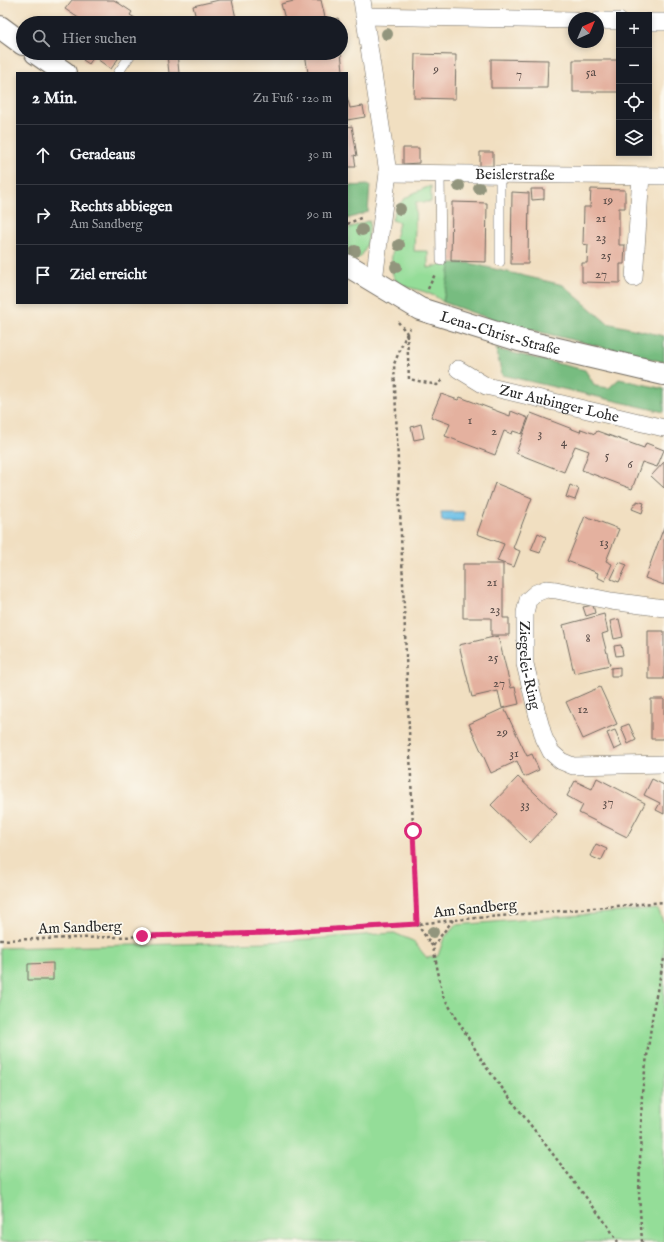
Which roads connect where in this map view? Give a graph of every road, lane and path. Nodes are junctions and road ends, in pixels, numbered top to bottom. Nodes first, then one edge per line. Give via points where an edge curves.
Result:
1 (363, 8) edge
2 (568, 20) edge
3 (604, 21) edge
4 (616, 21) edge
5 (652, 22) edge
6 (664, 22) edge
7 (0, 27) edge
8 (16, 39) edge
9 (46, 60) edge
10 (127, 60) edge
11 (63, 72) edge
12 (119, 72) edge
13 (388, 173) junction
14 (440, 174) junction
15 (500, 175) junction
16 (641, 176) junction
17 (664, 176) edge
18 (441, 260) joint
19 (500, 262) dead end
20 (348, 266) edge
21 (634, 278) dead end
22 (374, 280) junction
23 (420, 309) junction
24 (458, 369) joint
25 (664, 374) edge
26 (664, 428) edge
27 (664, 608) edge
28 (664, 764) edge
29 (664, 902) edge
30 (454, 920) junction
31 (417, 924) junction
32 (0, 940) edge
33 (433, 947) junction
34 (664, 959) edge
35 (618, 1242) edge
36 (642, 1242) edge

1 - 2 street
1 - 13 street
3 - 4 street
5 - 6 street
7 - 8 street
9 - 11 street
10 - 12 lane
13 - 14 street, Beislerstraße
13 - 22 street
14 - 15 street, Beislerstraße
14 - 18 lane
15 - 16 street, Beislerstraße
15 - 19 lane
16 - 17 street, Beislerstraße
16 - 21 street
18 - 23 path
20 - 22 street, Lena-Christ-Straße
22 - 23 street, Lena-Christ-Straße
23 - 25 street, Lena-Christ-Straße via 520,340
24 - 26 street, Zur Aubinger Lohe via 486,386
24 - 31 path via 437,385 409,379 407,333 394,364
27 - 28 street, Ziegelei-Ring via 546,589 528,600 525,613 525,664 536,714 551,752 573,766
29 - 30 path, Am Sandberg
30 - 31 path, Am Sandberg
30 - 33 path
31 - 32 path, Am Sandberg via 268,933
31 - 33 path
33 - 35 path via 442,996 482,1061
34 - 36 path via 654,1005 642,1093 639,1194

